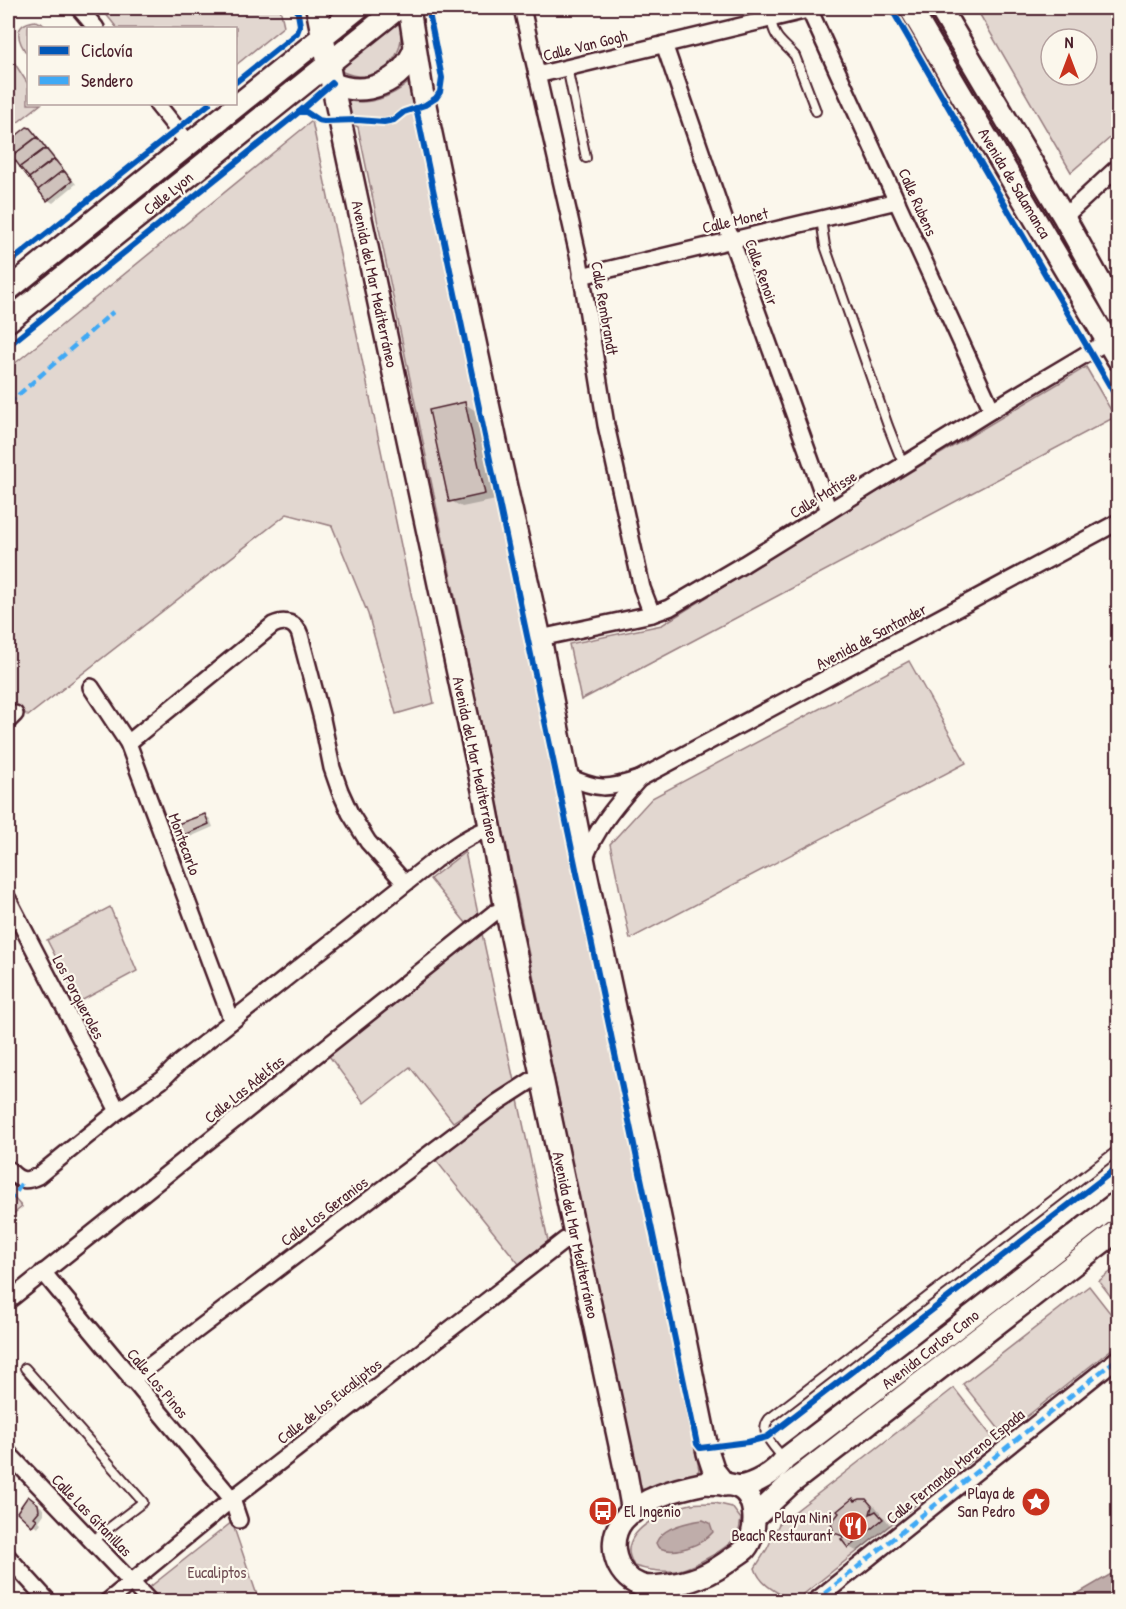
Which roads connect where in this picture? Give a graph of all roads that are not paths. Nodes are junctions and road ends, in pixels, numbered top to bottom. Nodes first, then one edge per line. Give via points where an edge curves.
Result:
1 (79, 8) edge
2 (317, 8) edge
3 (358, 8) edge
4 (398, 8) edge
5 (409, 8) edge
6 (522, 8) edge
7 (813, 8) edge
8 (910, 8) edge
9 (940, 8) edge
10 (771, 18) junction
11 (95, 27) edge
12 (322, 37) junction
13 (664, 44) junction
14 (415, 48) junction
15 (567, 67) junction
16 (330, 74) junction
17 (537, 75) junction
18 (158, 105) edge
19 (816, 111) dead end
20 (189, 144) junction
21 (586, 158) dead end
22 (1119, 167) edge
23 (897, 201) junction
24 (1064, 217) junction
25 (821, 219) junction
26 (731, 239) junction
27 (581, 276) junction
28 (8, 290) edge
29 (1119, 314) edge
30 (8, 321) edge
31 (1108, 341) junction
32 (1119, 359) edge
33 (992, 410) junction
34 (904, 464) junction
35 (829, 511) junction
36 (1119, 522) edge
37 (652, 614) junction
38 (540, 638) junction
39 (91, 687) dead end
40 (128, 743) junction
41 (567, 776) junction
42 (639, 780) junction
43 (490, 828) junction
44 (584, 861) junction
45 (405, 883) junction
46 (8, 899) edge
47 (506, 909) junction
48 (232, 1021) junction
49 (543, 1078) junction
50 (118, 1111) junction
51 (1119, 1150) edge
52 (8, 1169) edge
53 (1119, 1202) edge
54 (1119, 1230) edge
55 (576, 1237) junction
56 (43, 1272) junction
57 (8, 1301) edge
58 (1119, 1358) edge
59 (25, 1368) dead end
60 (131, 1380) junction
61 (8, 1453) edge
62 (784, 1460) junction
63 (732, 1486) junction
64 (232, 1499) junction
65 (633, 1512) junction
66 (754, 1517) junction
67 (239, 1520) dead end
68 (92, 1541) junction
69 (8, 1557) edge
70 (131, 1582) junction
71 (49, 1602) edge
72 (107, 1602) edge
73 (150, 1602) edge
74 (814, 1602) edge

1 - 11 street
2 - 12 street, Avenida del Mar Mediterráneo
3 - 12 street, Calle Lyon
4 - 16 street, Calle Lyon
5 - 14 street
6 - 17 street, Calle Rembrandt
7 - 10 street, Calle Van Gogh
7 - 23 street, Calle Rubens
8 - 31 street, Avenida de Salamanca
9 - 24 street, Avenida de Salamanca
10 - 13 street, Calle Van Gogh
10 - 19 lane via 781,44 795,56
12 - 16 street, Avenida del Mar Mediterráneo
12 - 20 street, Calle Lyon
13 - 15 street, Calle Van Gogh
13 - 26 street, Calle Renoir
14 - 16 street via 395,77 371,88 344,88
14 - 38 street
15 - 17 street, Calle Van Gogh
15 - 21 lane
16 - 30 street, Calle Lyon
16 - 43 street, Avenida del Mar Mediterráneo
17 - 27 street, Calle Rembrandt
18 - 20 street
20 - 28 street, Calle Lyon
22 - 24 street
23 - 25 street, Calle Monet
23 - 33 street, Calle Rubens
24 - 29 street, Avenida de Salamanca
25 - 26 street, Calle Monet
25 - 34 lane via 825,246
26 - 27 street, Calle Monet
26 - 35 street, Calle Renoir
27 - 37 street, Calle Rembrandt via 609,437 642,588
31 - 32 street, Avenida de Salamanca
31 - 33 street, Calle Matisse
33 - 34 street, Calle Matisse
34 - 35 street, Calle Matisse
35 - 37 street, Calle Matisse via 669,608
36 - 42 street, Avenida de Santander
37 - 38 street, Calle Matisse
38 - 41 street
39 - 40 street, Montecarlo
40 - 45 street via 273,625 290,623 300,635 332,768 350,813 368,842
40 - 48 street, Montecarlo
41 - 42 street, Avenida de Santander via 608,788
41 - 44 street
42 - 44 street, Avenida de Santander via 601,826
43 - 45 street via 467,837
43 - 47 street, Avenida del Mar Mediterráneo
44 - 63 street via 708,1453 714,1471
45 - 48 street
46 - 50 street, Los Porqueroles
47 - 49 street, Avenida del Mar Mediterráneo
47 - 56 street, Calle Las Adelfas via 494,913
48 - 50 street
49 - 55 street, Avenida del Mar Mediterráneo
49 - 60 street, Calle Los Geranios via 532,1080 498,1102
50 - 52 street via 38,1176 24,1180
51 - 62 lane via 769,1419 765,1433
53 - 62 street, Avenida Carlos Cano
54 - 66 street, Avenida Carlos Cano via 790,1484
55 - 64 street, Calle de los Eucaliptos via 565,1240
55 - 65 street, Avenida del Mar Mediterráneo
56 - 57 street, Calle Las Adelfas
56 - 60 street, Calle Los Pinos
58 - 74 street, Calle Fernando Moreno Espada
59 - 68 lane via 143,1502
60 - 64 street, Calle Los Pinos
61 - 68 street, Calle Las Gitanillas
62 - 63 street, Avenida Carlos Cano via 778,1468 747,1486
63 - 65 street via 706,1483 685,1488 659,1496
63 - 66 street via 747,1495
64 - 67 street, Calle Los Pinos
64 - 70 street, Calle de los Eucaliptos
65 - 66 street via 616,1532 615,1558 630,1579 641,1586 654,1587 681,1583 720,1569 747,1547
68 - 70 street, Calle Las Gitanillas
69 - 71 street
70 - 72 street, Calle de los Eucaliptos
70 - 73 street, Calle Las Gitanillas

